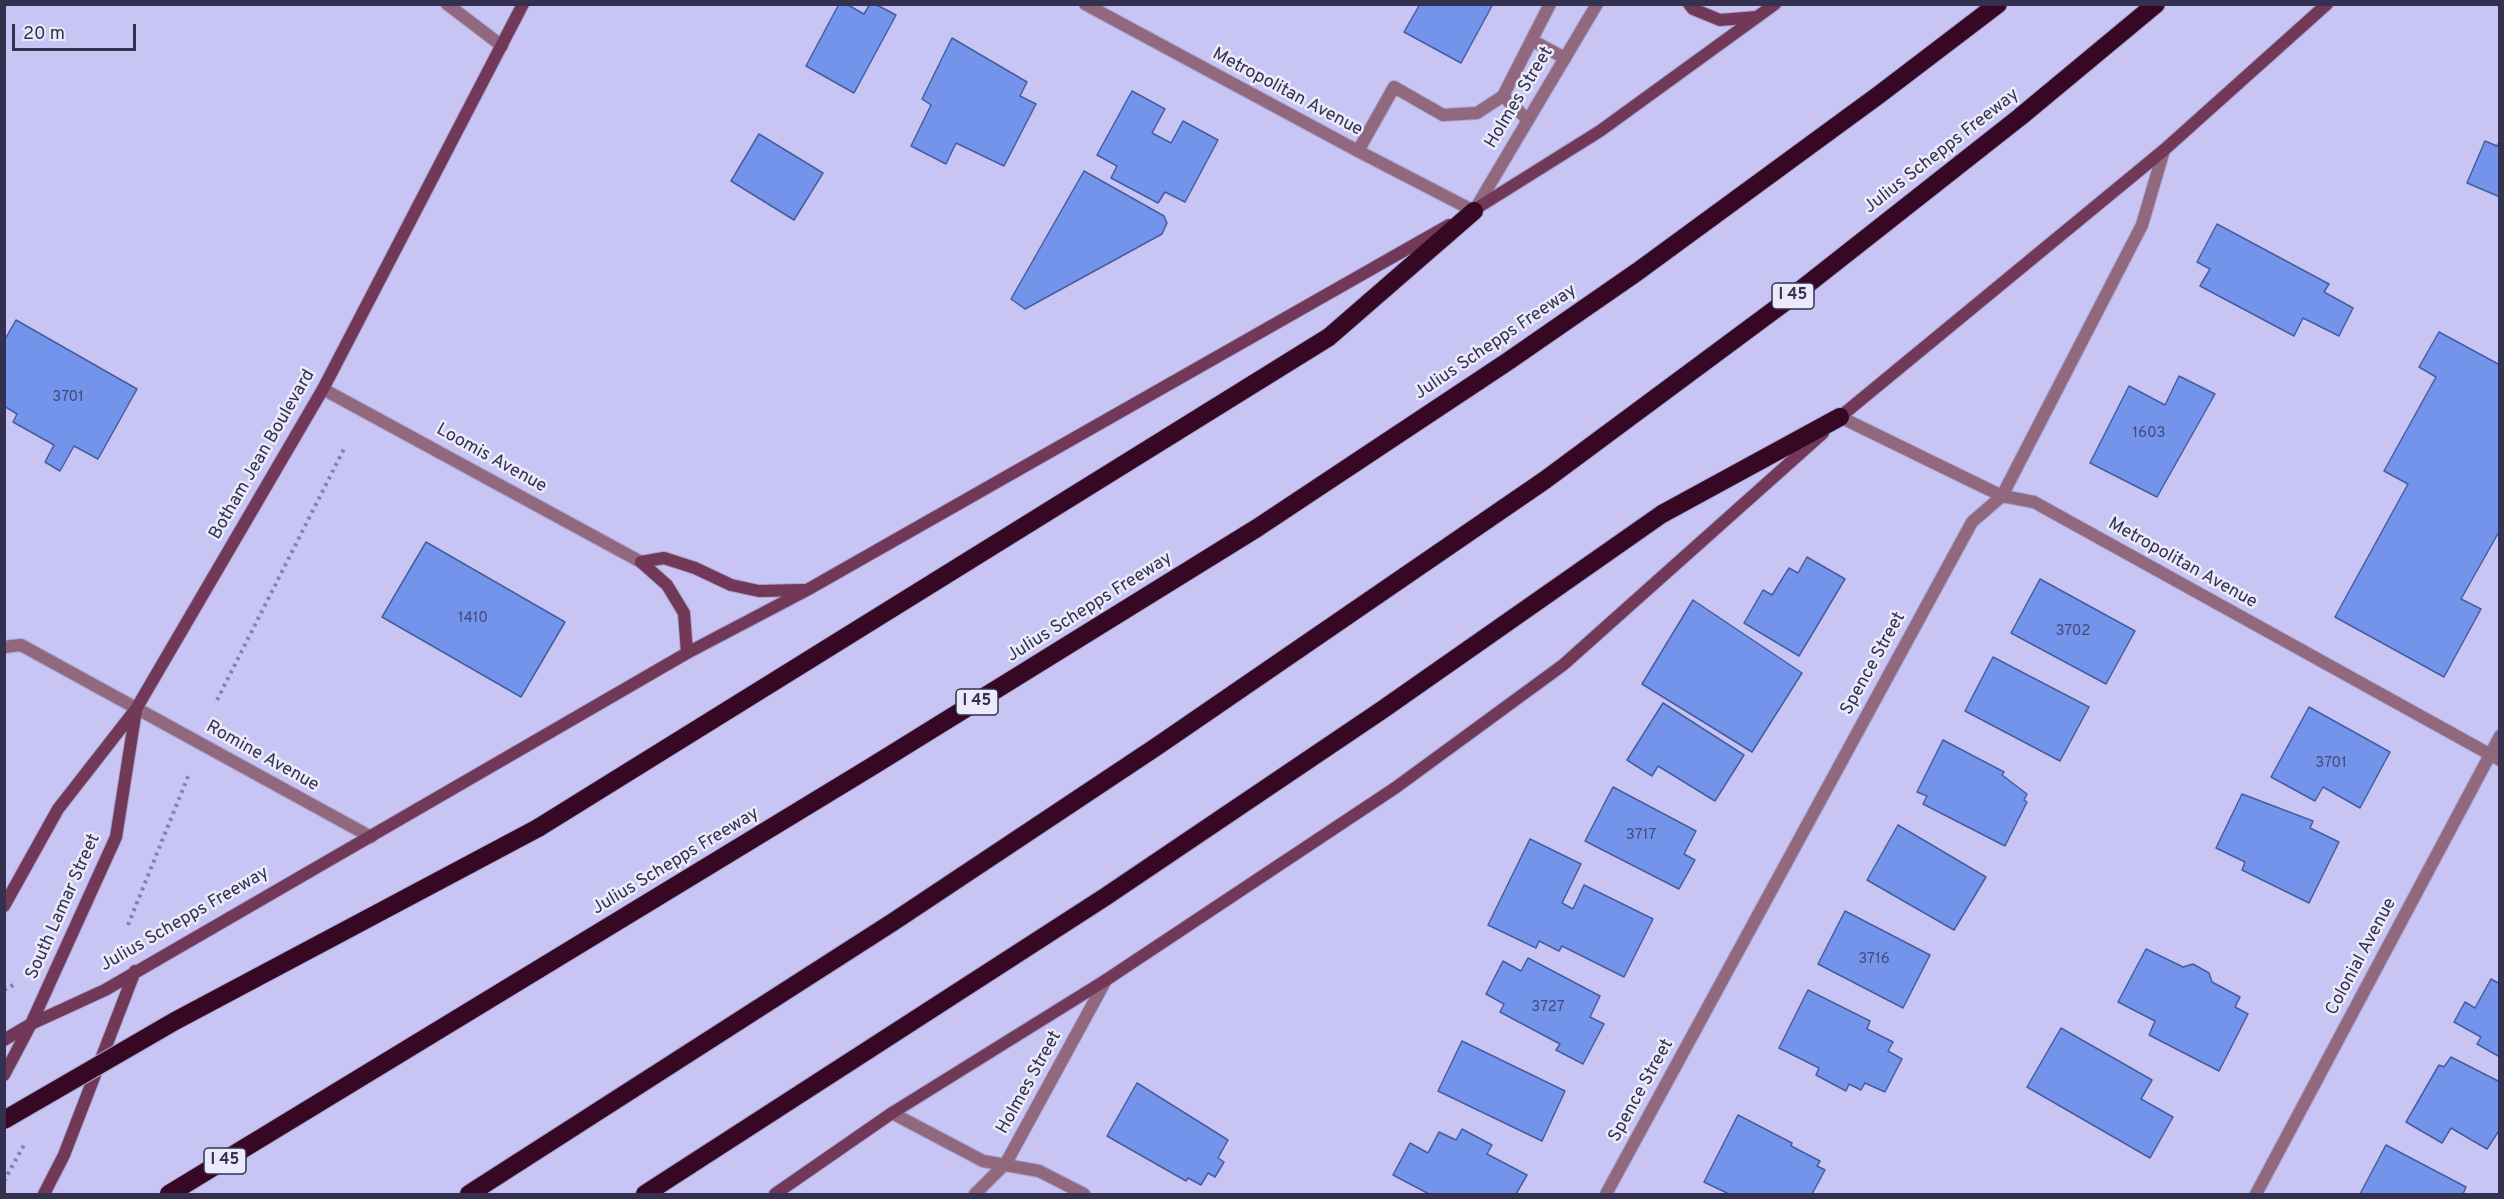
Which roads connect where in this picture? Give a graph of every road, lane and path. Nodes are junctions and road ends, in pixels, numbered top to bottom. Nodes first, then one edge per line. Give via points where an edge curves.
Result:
1 (447, 4) edge
2 (523, 4) edge
3 (1085, 4) edge
4 (1550, 4) edge
5 (1597, 4) edge
6 (1689, 4) edge
7 (1776, 4) edge
8 (1998, 4) edge
9 (2156, 4) edge
10 (2327, 4) edge
11 (1758, 17) junction
12 (1533, 41) junction
13 (502, 46) junction
14 (1565, 58) junction
15 (1503, 96) junction
16 (1528, 120) junction
17 (2164, 150) junction
18 (1358, 152) junction
19 (1474, 211) junction
20 (323, 389) junction
21 (1840, 417) junction
22 (345, 447) dead end
23 (2002, 496) junction
24 (641, 562) junction
25 (807, 590) junction
26 (4, 647) edge
27 (687, 653) junction
28 (217, 700) dead end
29 (136, 709) junction
30 (2499, 736) edge
31 (2494, 757) edge
32 (189, 774) dead end
33 (371, 837) junction
34 (4, 906) edge
35 (128, 925) dead end
36 (135, 971) junction
37 (1106, 981) junction
38 (18, 983) dead end
39 (4, 990) edge
40 (31, 1024) junction
41 (4, 1040) edge
42 (4, 1075) edge
43 (892, 1113) junction
44 (4, 1120) edge
45 (27, 1141) dead end
46 (1006, 1163) junction
47 (4, 1181) edge
48 (44, 1194) edge
49 (169, 1194) edge
50 (469, 1194) edge
51 (645, 1194) edge
52 (775, 1194) edge
53 (975, 1194) edge
54 (1084, 1194) edge
55 (1606, 1194) edge
56 (2256, 1194) edge

1 - 13 street
2 - 13 main road, Botham Jean Boulevard
3 - 18 street, Metropolitan Avenue
4 - 12 street
5 - 14 street, Holmes Street
6 - 11 main road via 1720,20
7 - 11 main road, Julius Schepps Freeway
8 - 49 highway, Julius Schepps Freeway / I 45 via 1628,279 1257,528
9 - 50 highway, Julius Schepps Freeway / I 45 via 1785,302 1545,480 902,915
10 - 17 main road
11 - 19 main road, Julius Schepps Freeway via 1600,131
12 - 14 street
12 - 15 street
13 - 20 main road, Botham Jean Boulevard
14 - 16 street, Holmes Street
15 - 16 street
15 - 18 street via 1477,113 1443,115 1394,87
16 - 19 street, Holmes Street
17 - 21 main road
17 - 23 street, Spence Street via 2142,225
18 - 19 street, Metropolitan Avenue
19 - 25 main road, Julius Schepps Freeway
19 - 44 highway, bridge via 1329,337 538,828 175,1021
20 - 24 street, Loomis Avenue
20 - 29 main road, Botham Jean Boulevard
21 - 23 street, Metropolitan Avenue
21 - 37 main road via 1563,665 1395,788
21 - 51 highway via 1662,514 1382,711 1115,891
22 - 28 path
23 - 31 street, Metropolitan Avenue via 2034,502
23 - 55 street, Spence Street via 1971,522
24 - 25 main road via 664,558 731,585 759,591
24 - 27 main road via 667,585 684,613
25 - 27 main road, Julius Schepps Freeway
26 - 29 street, Romine Avenue via 21,645
27 - 33 main road, Julius Schepps Freeway
29 - 33 street, Romine Avenue
29 - 34 main road, Botham Jean Boulevard via 58,810
29 - 40 main road, South Lamar Street via 116,837
30 - 31 street, Colonial Avenue
31 - 56 street, Colonial Avenue
32 - 35 path
33 - 36 main road, Julius Schepps Freeway
36 - 40 main road, Julius Schepps Freeway via 105,990
36 - 48 main road via 64,1155
37 - 43 main road
37 - 46 street, Holmes Street
38 - 39 path
40 - 41 main road, Julius Schepps Freeway
40 - 42 main road, South Lamar Street
43 - 46 street via 983,1161
43 - 52 main road
45 - 47 path
46 - 53 street, Holmes Street
46 - 54 street via 1039,1171

